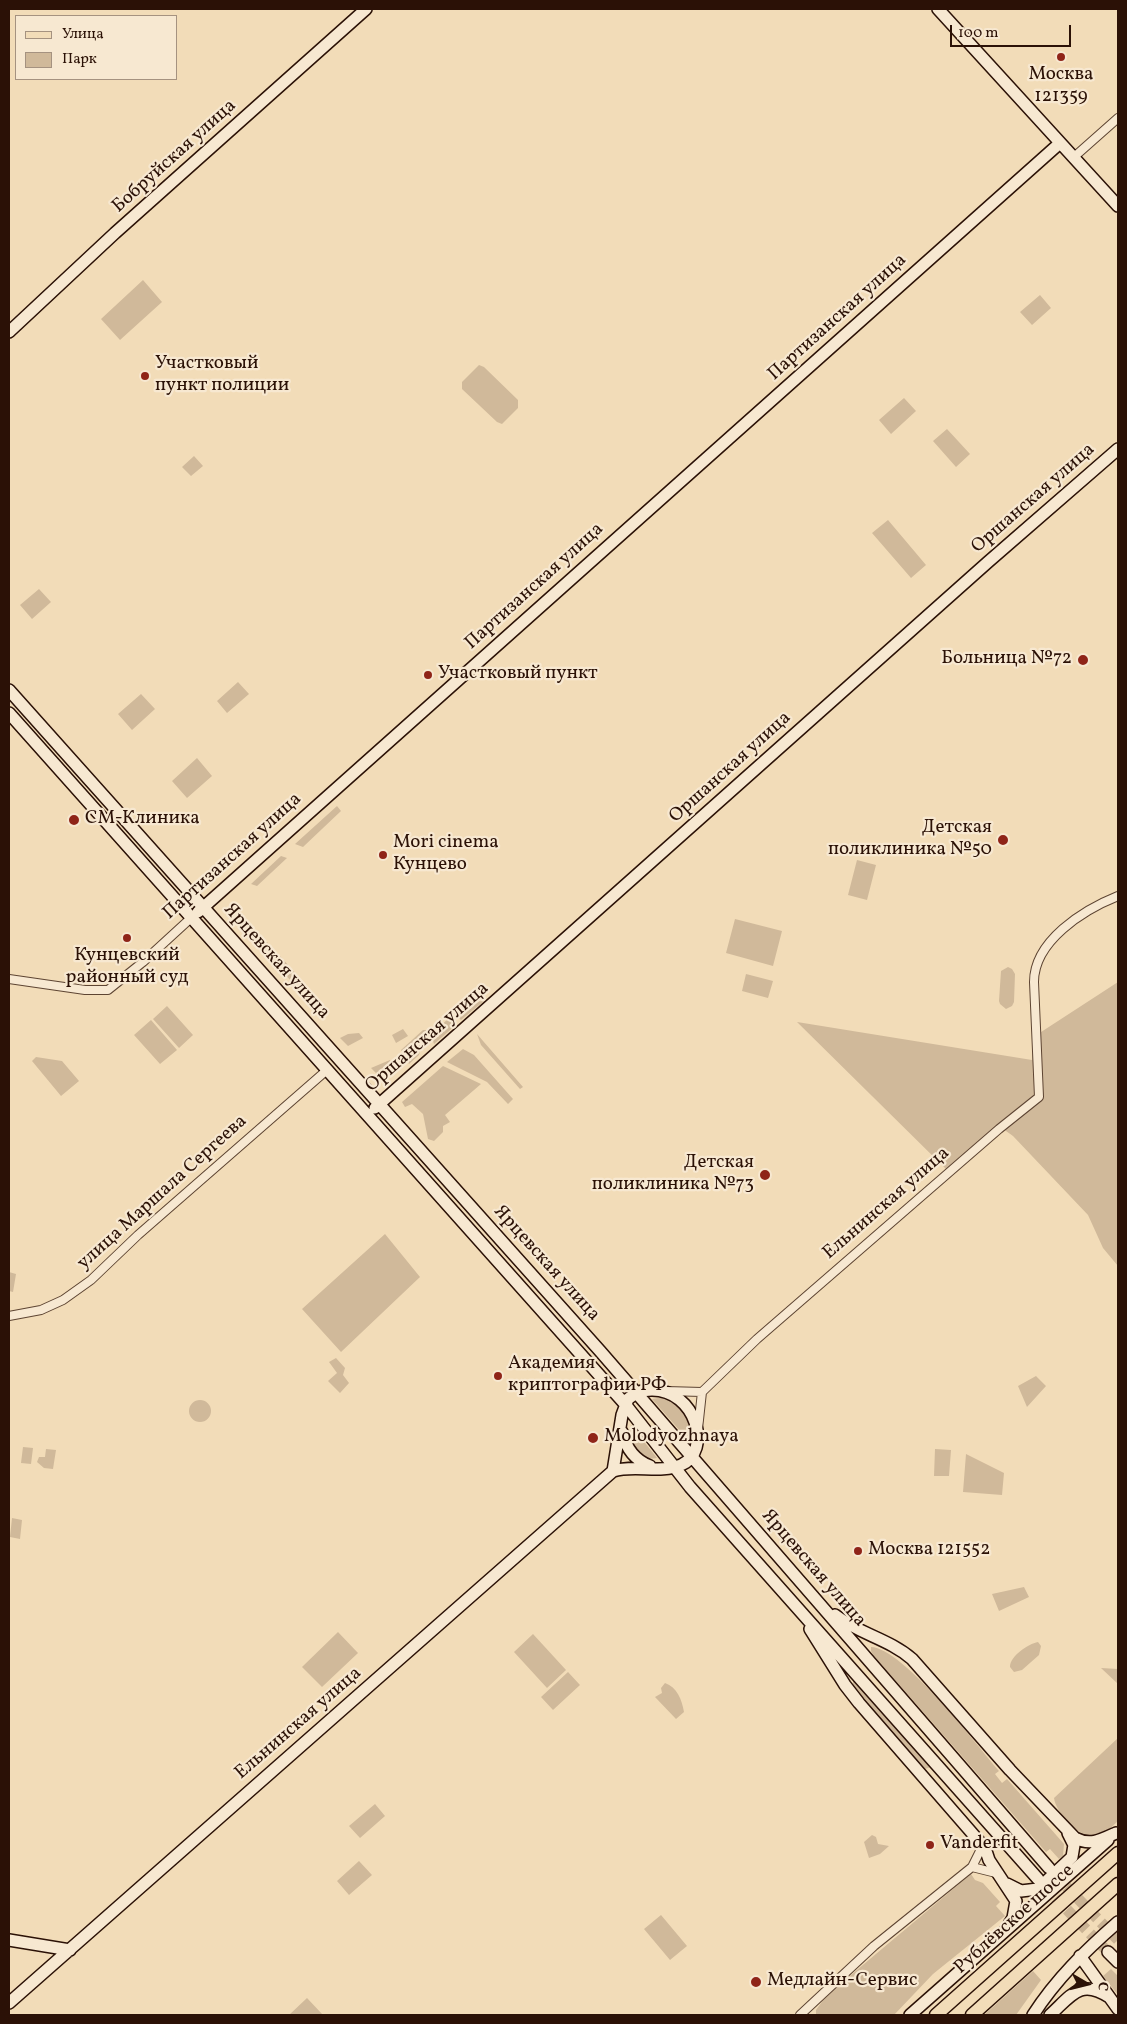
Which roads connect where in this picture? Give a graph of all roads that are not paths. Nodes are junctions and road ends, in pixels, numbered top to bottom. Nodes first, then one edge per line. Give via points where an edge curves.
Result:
1 (366, 9) edge
2 (938, 9) edge
3 (1118, 118) edge
4 (1060, 143) junction
5 (1074, 157) junction
6 (1118, 206) edge
7 (9, 332) edge
8 (1118, 449) edge
9 (9, 690) edge
10 (9, 713) edge
11 (1118, 896) edge
12 (203, 907) junction
13 (191, 918) junction
14 (9, 979) edge
15 (327, 1070) junction
16 (379, 1104) junction
17 (367, 1114) junction
18 (9, 1316) edge
19 (661, 1390) junction
20 (636, 1392) junction
21 (702, 1392) junction
22 (624, 1404) junction
23 (621, 1428) junction
24 (697, 1431) junction
25 (692, 1456) junction
26 (655, 1468) junction
27 (674, 1468) junction
28 (612, 1471) junction
29 (755, 1529) junction
30 (740, 1542) junction
31 (812, 1596) junction
32 (790, 1598) junction
33 (1117, 1832) edge
34 (1068, 1833) junction
35 (977, 1837) junction
36 (1118, 1853) edge
37 (972, 1867) junction
38 (1049, 1868) tunnel mouth
39 (998, 1874) junction
40 (1038, 1879) tunnel mouth
41 (1006, 1883) junction
42 (1118, 1884) edge
43 (1118, 1922) edge
44 (1006, 1929) junction
45 (9, 1940) edge
46 (70, 1950) junction
47 (1108, 1952) tunnel mouth
48 (1080, 1956) junction
49 (1118, 1962) edge
50 (1108, 1997) junction
51 (9, 2003) edge
52 (1118, 2009) edge
53 (800, 2015) edge
54 (910, 2015) edge
55 (936, 2015) edge
56 (972, 2015) edge
57 (1034, 2015) edge
58 (1050, 2015) edge

1 - 7 main road, Бобруйская улица
2 - 4 main road
3 - 5 street
4 - 5 main road
4 - 12 main road, Партизанская улица
5 - 6 main road
8 - 16 main road, Оршанская улица
9 - 12 main road, Ярцевская улица
10 - 13 main road, Ярцевская улица
11 - 21 street, Ельнинская улица via 1076,919 1053,940 1034,970 1040,1097 757,1339
12 - 13 main road, Партизанская улица
12 - 16 main road, Ярцевская улица
13 - 14 street, Партизанская улица via 108,990 85,990
13 - 15 main road, Ярцевская улица
15 - 17 main road, Ярцевская улица
15 - 18 street, улица Маршала Сергеева via 91,1280 63,1300 41,1310
16 - 17 main road, Оршанская улица
16 - 20 main road, Ярцевская улица
17 - 22 main road, Ярцевская улица
19 - 20 main road
19 - 21 street
19 - 24 main road via 686,1403
20 - 22 main road
20 - 25 main road, Ярцевская улица
21 - 24 street
22 - 23 main road
22 - 27 main road, Ярцевская улица
23 - 26 main road via 633,1455
23 - 28 main road
24 - 25 main road
25 - 27 main road
25 - 29 main road, Ярцевская улица
26 - 27 main road
26 - 28 main road
27 - 30 main road, Ярцевская улица
28 - 46 main road, Ельнинская улица
29 - 30 main road via 743,1530
29 - 31 main road, Ярцевская улица
30 - 32 main road, Ярцевская улица
31 - 34 main road via 844,1622 896,1647 912,1659
31 - 38 main road, Ярцевская улица
32 - 35 main road via 859,1703
32 - 40 main road, Ярцевская улица
33 - 34 main road via 1101,1840 1086,1842
33 - 44 main road
34 - 41 main road via 1074,1845 1072,1857 1038,1889 1021,1891
35 - 37 street via 980,1851
35 - 39 main road
36 - 55 main road, Рублёвское шоссе
37 - 39 street
37 - 53 street via 874,1946
39 - 41 main road
41 - 44 main road via 1016,1901 1013,1918
42 - 56 main road
43 - 48 main road
44 - 54 main road
45 - 46 main road
46 - 51 main road, Ельнинская улица
47 - 49 main road
48 - 50 main road
48 - 57 main road via 1058,1980
50 - 52 main road
50 - 58 main road via 1099,1990 1085,1987

